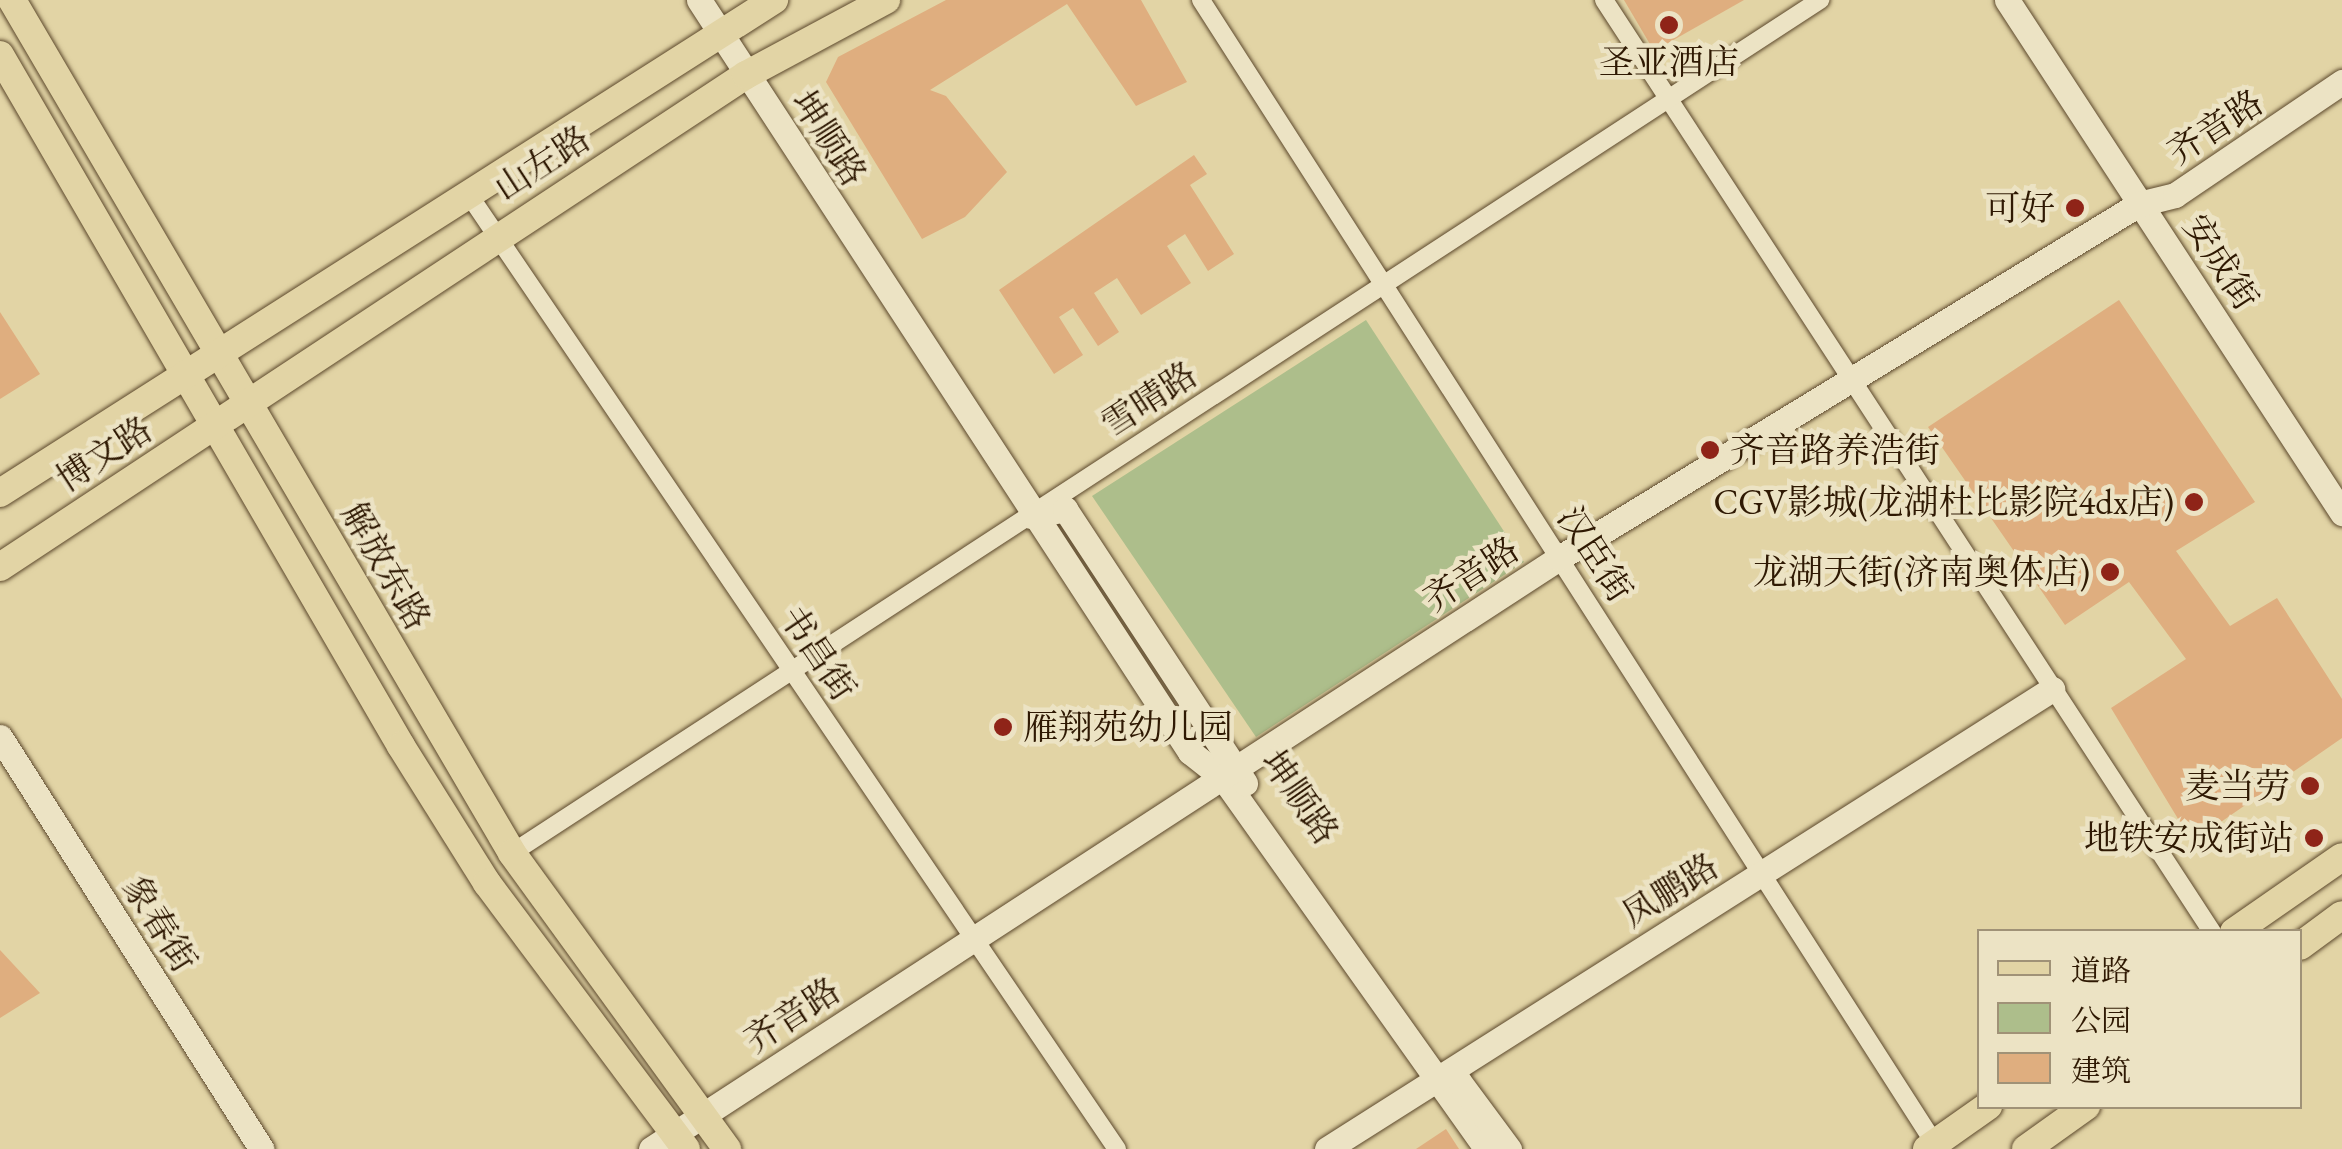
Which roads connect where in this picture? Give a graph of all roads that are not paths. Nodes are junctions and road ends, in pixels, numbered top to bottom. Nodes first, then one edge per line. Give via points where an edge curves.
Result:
1 (12, 0) edge
2 (699, 0) edge
3 (774, 0) edge
4 (886, 0) edge
5 (1201, 0) edge
6 (1604, 0) edge
7 (1820, 0) edge
8 (2006, 0) edge
9 (718, 30) junction
10 (0, 55) edge
11 (746, 75) junction
12 (2342, 82) edge
13 (1668, 99) junction
14 (467, 192) junction
15 (2142, 204) junction
16 (498, 236) junction
17 (1384, 284) junction
18 (216, 352) junction
19 (185, 373) junction
20 (1853, 383) junction
21 (250, 408) junction
22 (218, 424) junction
23 (0, 494) edge
24 (2342, 513) edge
25 (1030, 516) junction
26 (1559, 558) junction
27 (0, 566) edge
28 (791, 671) junction
29 (2052, 689) junction
30 (0, 738) edge
31 (1230, 774) junction
32 (512, 852) junction
33 (2342, 857) edge
34 (1761, 874) junction
35 (2342, 914) edge
36 (2210, 929) edge
37 (2238, 929) edge
38 (974, 938) junction
39 (2302, 944) edge
40 (1444, 1075) junction
41 (1984, 1109) edge
42 (2082, 1109) edge
43 (700, 1116) junction
44 (670, 1144) edge
45 (1931, 1146) edge
46 (262, 1149) edge
47 (727, 1149) edge
48 (1117, 1149) edge
49 (1326, 1149) edge
50 (1487, 1149) edge
51 (1509, 1149) edge
52 (2026, 1149) edge

1 - 18 main road, 解放东路
2 - 9 street, 坤顺路
3 - 9 main road, 山左路
4 - 11 main road, 山左路
5 - 17 street, 汉臣街
6 - 13 street
7 - 13 street, 雪晴路
8 - 15 street, 安成街
9 - 11 street, 坤顺路
9 - 14 main road, 山左路
10 - 19 main road
11 - 16 main road, 山左路
11 - 25 street, 坤顺路
12 - 15 street, 齐音路 via 2176,195
13 - 17 street, 雪晴路
13 - 20 street
14 - 16 street, 书昌街
14 - 18 main road, 山左路
15 - 20 street, 齐音路
15 - 24 street, 安成街
16 - 21 main road, 山左路
16 - 28 street, 书昌街
17 - 25 street, 雪晴路
17 - 26 street, 汉臣街
18 - 19 main road, 山左路
18 - 21 main road, 解放东路
19 - 22 main road
19 - 23 main road, 博文路
20 - 26 street, 齐音路
20 - 29 street
21 - 22 main road, 博文路
21 - 32 main road, 解放东路
22 - 27 main road, 博文路
22 - 44 main road via 487,883
25 - 28 street, 雪晴路
25 - 31 street, 坤顺路 via 1190,752
26 - 31 street, 齐音路
26 - 34 street, 汉臣街
28 - 32 street, 雪晴路
28 - 38 street, 书昌街
29 - 34 street, 凤鹏路
29 - 36 street
30 - 46 street, 象春街
31 - 38 street, 齐音路
31 - 40 street, 坤顺路
32 - 43 main road, 解放东路
33 - 37 main road
34 - 40 street, 凤鹏路
34 - 45 street, 汉臣街
35 - 39 main road
38 - 43 street, 齐音路
38 - 48 street, 书昌街
40 - 49 street, 凤鹏路
40 - 50 street, 坤顺路
40 - 51 street, 坤顺路
41 - 45 main road
42 - 52 main road
43 - 44 street, 齐音路
43 - 47 main road, 解放东路

